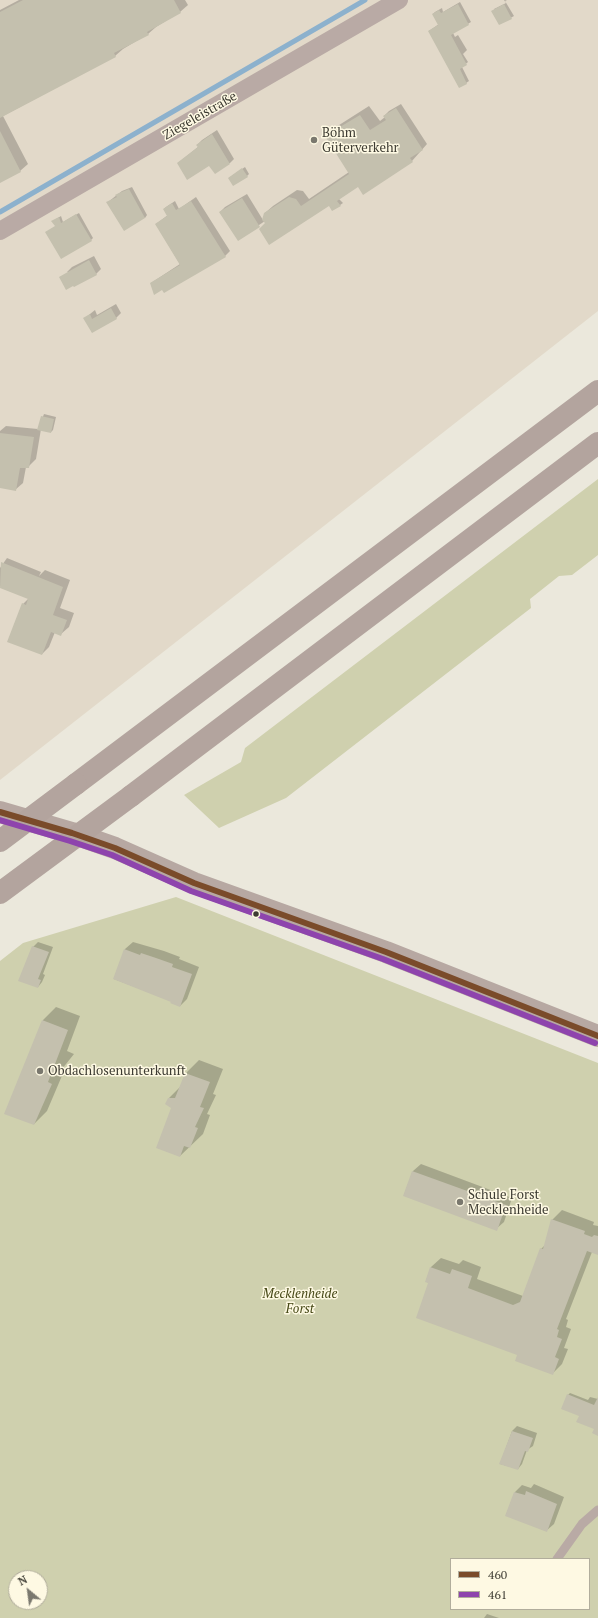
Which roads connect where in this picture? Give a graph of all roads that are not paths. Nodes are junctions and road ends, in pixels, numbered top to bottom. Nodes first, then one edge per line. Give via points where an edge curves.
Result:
1 (399, 0) edge
2 (0, 231) edge
3 (598, 391) edge
4 (598, 443) edge
5 (0, 812) edge
6 (0, 841) edge
7 (0, 893) edge
8 (598, 1036) edge
9 (598, 1510) edge
10 (558, 1558) edge

1 - 2 street, Ziegeleistraße
3 - 6 highway, bridge
4 - 7 highway, bridge
5 - 8 main road via 115,848 194,883 386,952
9 - 10 lane via 582,1524

